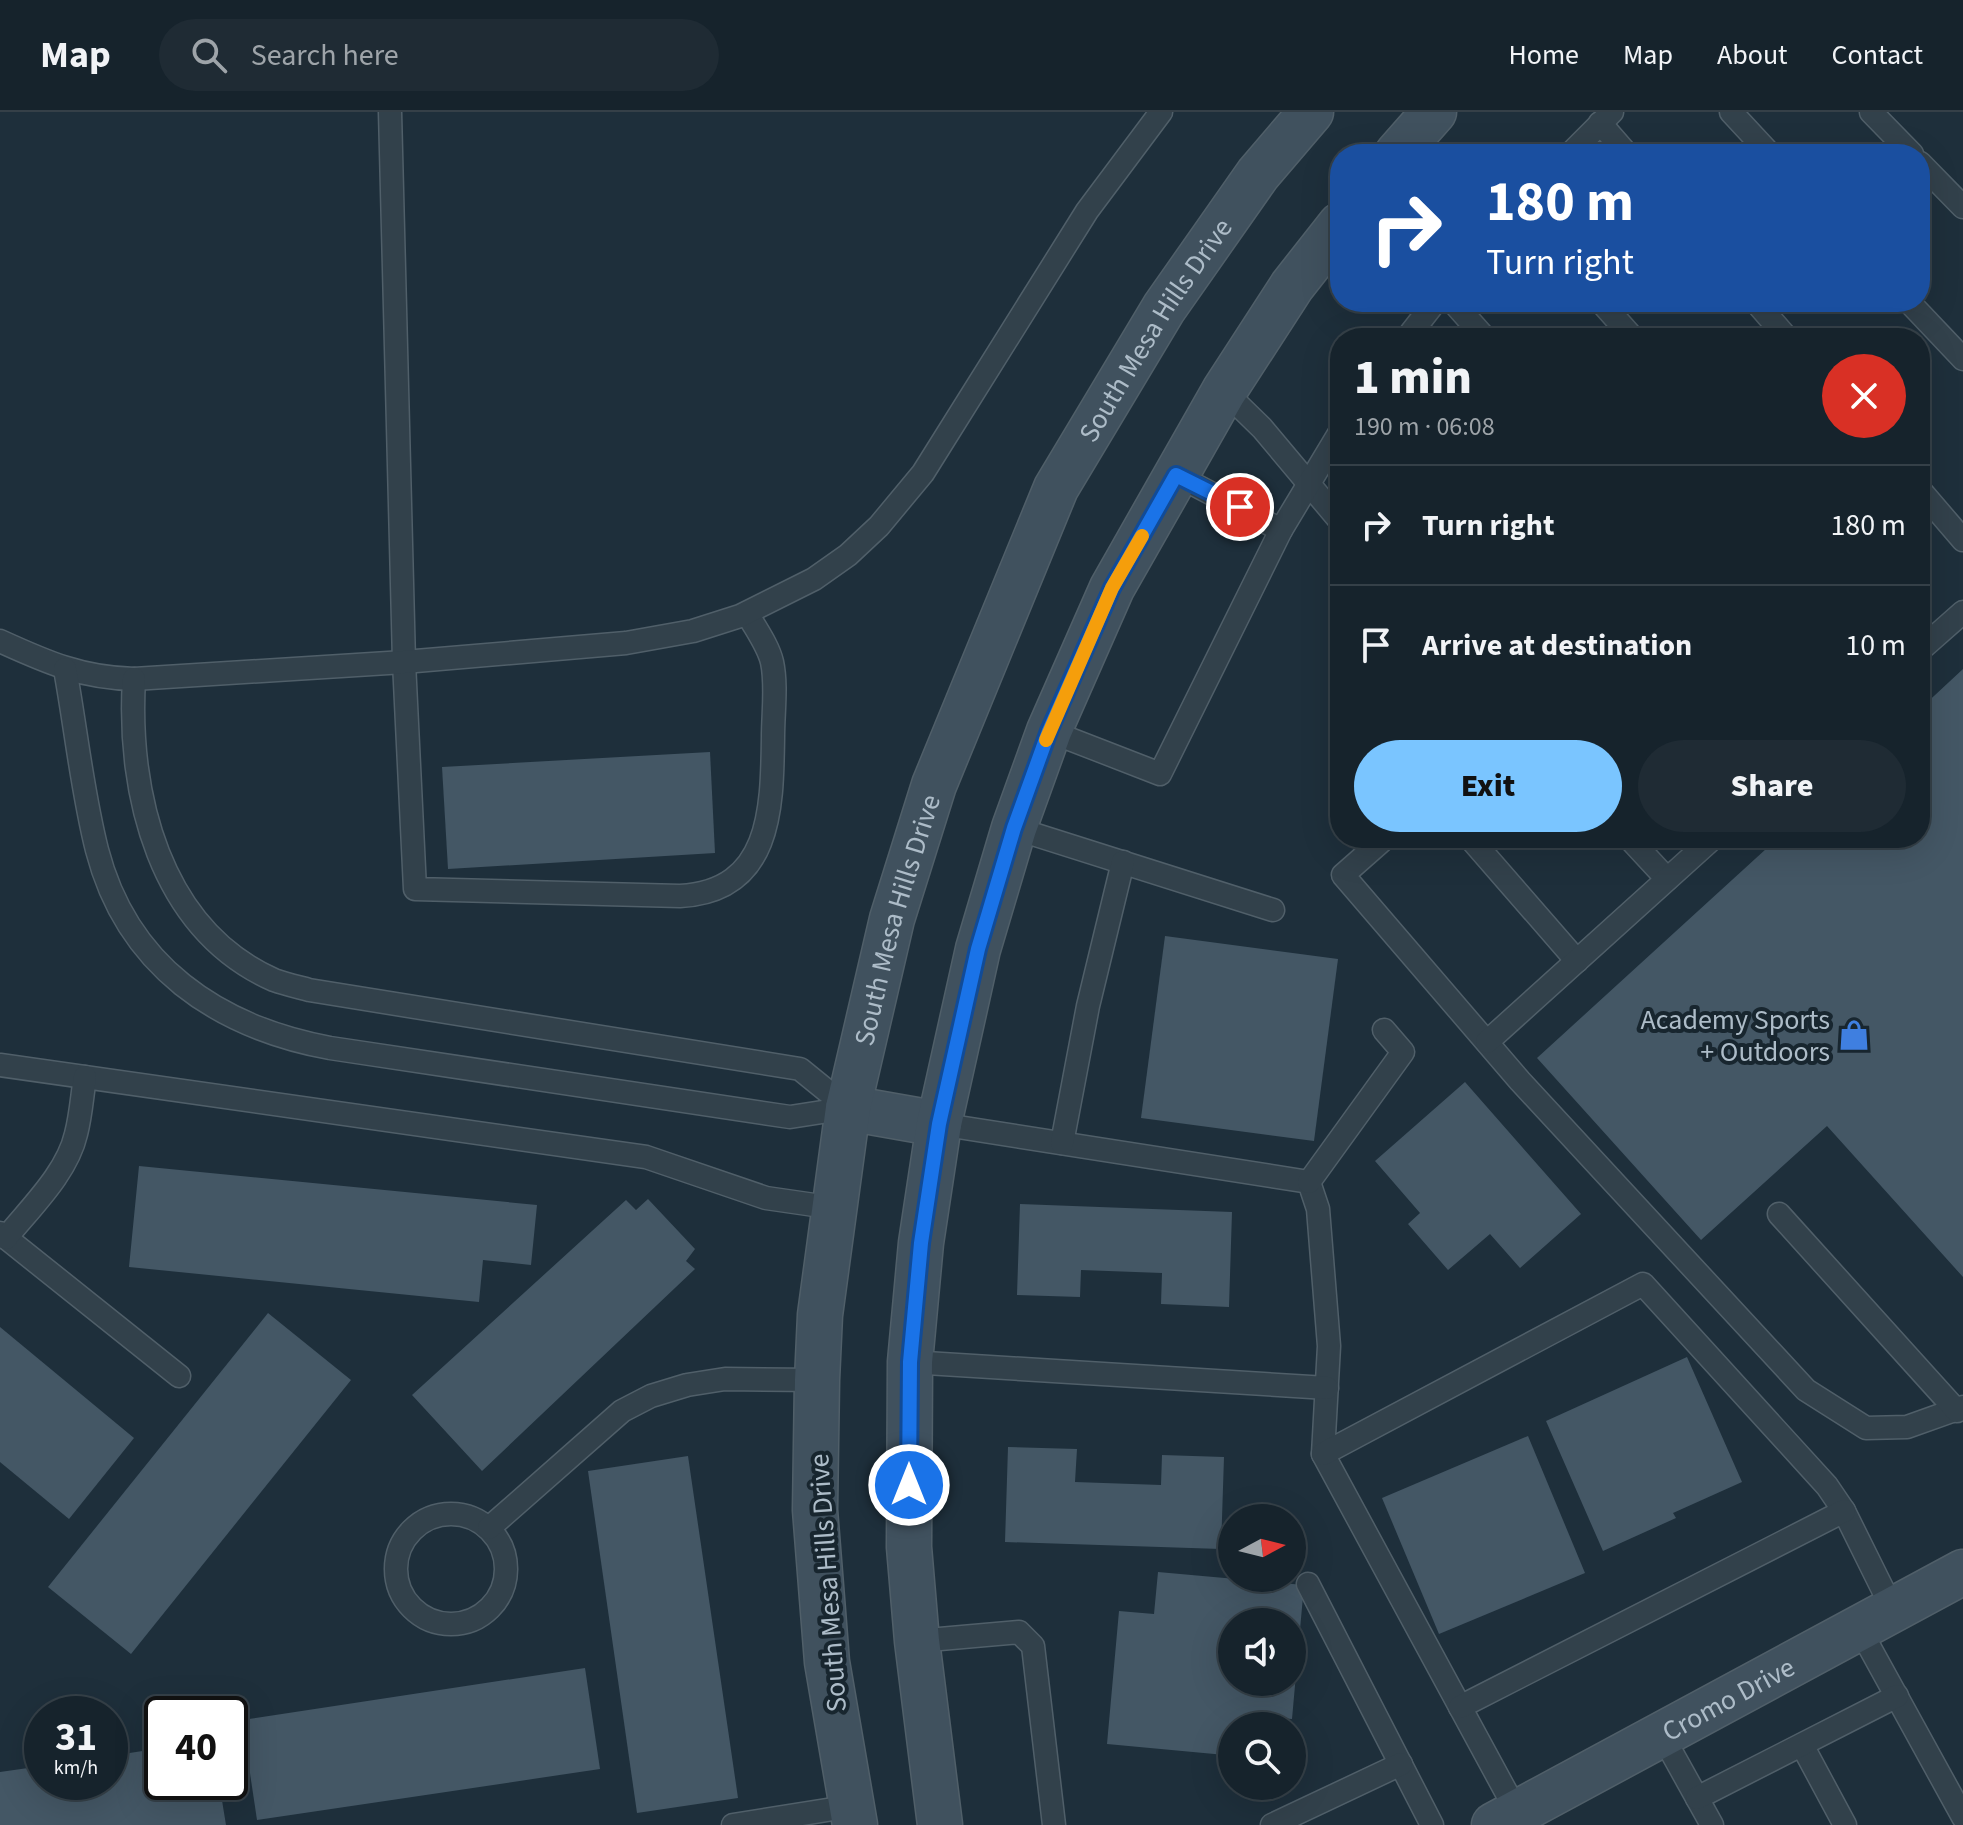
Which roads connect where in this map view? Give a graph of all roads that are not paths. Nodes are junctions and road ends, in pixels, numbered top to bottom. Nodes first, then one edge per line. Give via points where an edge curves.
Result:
1 (390, 112) edge
2 (1161, 112) edge
3 (1311, 112) edge
4 (1434, 112) edge
5 (1731, 112) edge
6 (1871, 112) edge
7 (1606, 118) edge
8 (1406, 144) edge
9 (1580, 144) edge
10 (1621, 144) edge
11 (1761, 144) edge
12 (1902, 144) edge
13 (1930, 173) edge
14 (1963, 207) edge
15 (1330, 238) edge
16 (1427, 312) edge
17 (1462, 312) edge
18 (1610, 312) edge
19 (1765, 312) edge
20 (1918, 312) edge
21 (1415, 328) edge
22 (1476, 328) edge
23 (1624, 328) edge
24 (1778, 328) edge
25 (1963, 359) edge
26 (1224, 391) junction
27 (1330, 447) edge
28 (1176, 475) junction
29 (1306, 484) junction
30 (1930, 502) edge
31 (1330, 510) edge
32 (1281, 530) junction
33 (1963, 540) edge
34 (1963, 612) edge
35 (747, 613) junction
36 (0, 641) edge
37 (1930, 641) edge
38 (404, 662) junction
39 (65, 669) junction
40 (134, 679) junction
41 (1049, 731) junction
42 (1014, 828) junction
43 (1374, 848) edge
44 (1479, 848) edge
45 (1638, 848) edge
46 (1702, 848) edge
47 (1123, 862) junction
48 (1667, 879) junction
49 (1273, 910) dead end
50 (1577, 961) junction
51 (1384, 1030) dead end
52 (1487, 1042) junction
53 (0, 1065) edge
54 (85, 1077) junction
55 (848, 1108) junction
56 (939, 1124) junction
57 (1062, 1143) junction
58 (1309, 1182) junction
59 (835, 1208) junction
60 (1779, 1214) dead end
61 (3, 1236) edge
62 (910, 1362) junction
63 (179, 1376) dead end
64 (817, 1380) junction
65 (1327, 1388) junction
66 (1960, 1409) edge
67 (1323, 1454) junction
68 (1844, 1511) junction
69 (489, 1528) junction
70 (1963, 1572) edge
71 (1308, 1584) dead end
72 (1876, 1619) junction
73 (917, 1641) junction
74 (1897, 1696) junction
75 (1460, 1707) junction
76 (1662, 1735) junction
77 (1802, 1745) junction
78 (1401, 1764) junction
79 (1697, 1798) junction
80 (853, 1815) edge
81 (1963, 1817) edge
82 (1506, 1819) edge
83 (733, 1825) edge
84 (940, 1825) edge
85 (1054, 1825) edge
86 (1272, 1825) edge
87 (1432, 1825) edge
88 (1712, 1825) edge
89 (1845, 1825) edge

1 - 38 lane
2 - 35 lane via 1087,211 903,500 848,555
3 - 55 street, South Mesa Hills Drive via 1258,174 1164,308 1056,488 934,785 892,919
4 - 8 street
5 - 11 lane
6 - 12 lane
7 - 9 lane
7 - 10 lane
13 - 14 lane
15 - 26 street
16 - 21 lane
17 - 22 lane
18 - 23 lane
19 - 24 lane
20 - 25 lane
26 - 28 street
26 - 29 lane via 1262,428
27 - 29 lane
28 - 32 lane
28 - 41 street via 1112,588
29 - 31 lane
29 - 32 lane
30 - 33 lane
32 - 41 lane via 1160,774
34 - 37 lane
35 - 38 lane via 693,631 626,643
35 - 38 lane via 773,674 769,813 764,836 747,867 725,885 695,895 415,889
36 - 39 lane
38 - 40 lane
39 - 40 lane
39 - 55 lane via 97,850 108,882 159,962 222,1013 267,1033 330,1048 790,1117
40 - 55 lane via 136,773 170,880 206,931 253,969 309,990 800,1069
41 - 42 street
42 - 47 lane
42 - 56 street via 978,949
43 - 52 lane via 1343,875
44 - 50 lane
45 - 48 lane
46 - 48 lane
47 - 49 lane
47 - 57 lane
48 - 50 lane
50 - 52 lane
51 - 58 lane via 1403,1052
52 - 66 lane via 1806,1390 1866,1428 1907,1427
53 - 54 lane
54 - 59 lane via 646,1157 766,1198
54 - 61 lane via 76,1136 67,1157
55 - 56 street
55 - 59 street, South Mesa Hills Drive
56 - 57 lane
56 - 62 street
57 - 58 lane
58 - 65 lane via 1318,1209 1329,1346
59 - 64 street, South Mesa Hills Drive
60 - 66 lane
61 - 63 lane
62 - 65 lane
62 - 73 street via 909,1547
64 - 69 lane via 725,1379 651,1396 622,1411
64 - 80 street, South Mesa Hills Drive via 815,1510 827,1662
65 - 67 lane
67 - 68 lane via 1643,1284
67 - 75 lane
68 - 72 lane
68 - 75 lane
69 - 69 lane via 475,1518 449,1514 424,1520 410,1531 395,1562 396,1580 413,1610 430,1620 467,1622 497,1599 506,1563
70 - 72 street, Cromo Drive
71 - 78 lane
72 - 74 lane
72 - 76 street, Cromo Drive
73 - 84 street
73 - 85 lane via 1019,1632 1033,1646
74 - 77 lane
74 - 81 lane
75 - 82 lane
76 - 79 lane
76 - 82 street, Cromo Drive
77 - 79 lane
77 - 89 lane
78 - 86 lane
78 - 87 lane
79 - 88 lane
80 - 83 lane

